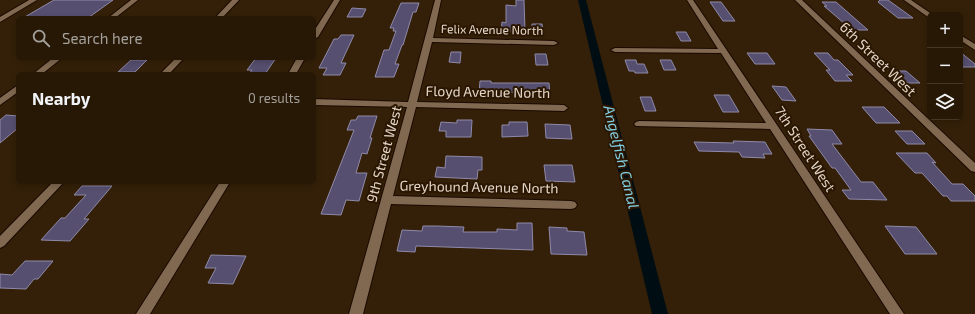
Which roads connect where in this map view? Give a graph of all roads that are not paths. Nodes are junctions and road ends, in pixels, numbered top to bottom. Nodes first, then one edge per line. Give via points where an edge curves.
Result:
1 (34, 0) edge
2 (135, 0) edge
3 (236, 0) edge
4 (337, 0) edge
5 (438, 0) edge
6 (690, 0) edge
7 (798, 0) edge
8 (907, 0) edge
9 (927, 14) edge
10 (114, 16) edge
11 (220, 16) edge
12 (0, 20) edge
13 (316, 34) edge
14 (963, 39) edge
15 (429, 40) junction
16 (554, 43) dead end
17 (975, 48) edge
18 (615, 50) dead end
19 (724, 51) junction
20 (55, 60) edge
21 (178, 60) edge
22 (300, 60) edge
23 (40, 72) edge
24 (166, 72) edge
25 (293, 72) edge
26 (16, 89) edge
27 (16, 97) edge
28 (2, 98) edge
29 (316, 102) edge
30 (411, 105) junction
31 (564, 108) dead end
32 (639, 124) dead end
33 (773, 126) junction
34 (975, 169) edge
35 (58, 184) edge
36 (223, 184) edge
37 (386, 200) junction
38 (571, 205) dead end
39 (0, 243) edge
40 (143, 314) edge
41 (356, 314) edge
42 (897, 314) edge

1 - 12 street
2 - 10 street
3 - 11 street
4 - 13 street
5 - 15 street, 9th Street West
6 - 19 street, 7th Street West
7 - 34 street, 6th Street West
8 - 9 street
14 - 17 street
15 - 16 street, Felix Avenue North
15 - 30 street, 9th Street West
18 - 19 street
19 - 33 street, 7th Street West
20 - 23 street
21 - 24 street
22 - 25 street
26 - 28 street
27 - 28 street
29 - 30 street, Floyd Avenue North
30 - 31 street, Floyd Avenue North
30 - 37 street, 9th Street West
32 - 33 street
33 - 42 street, 7th Street West
35 - 39 street
36 - 40 street
37 - 38 street, Greyhound Avenue North
37 - 41 street, 9th Street West

